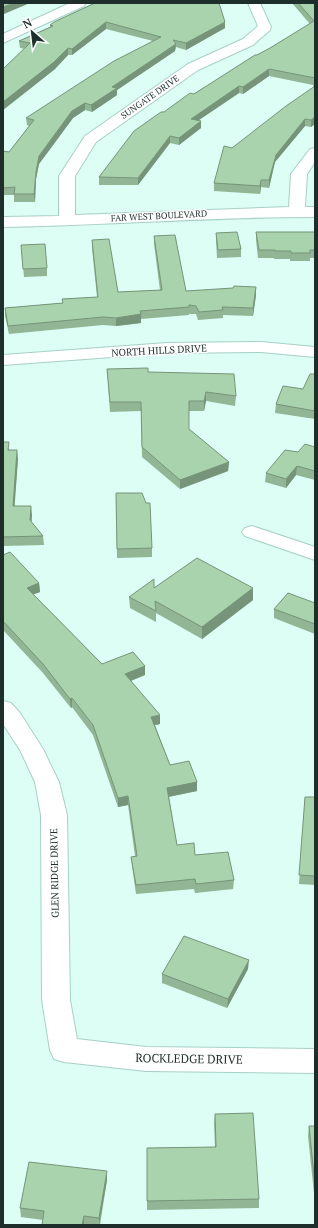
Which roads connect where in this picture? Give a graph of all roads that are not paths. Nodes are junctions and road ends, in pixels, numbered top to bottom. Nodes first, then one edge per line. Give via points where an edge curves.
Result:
1 (80, 3) edge
2 (254, 3) edge
3 (3, 39) edge
4 (315, 152) edge
5 (297, 212) junction
6 (315, 212) edge
7 (67, 221) junction
8 (3, 222) edge
9 (315, 352) edge
10 (3, 360) edge
11 (252, 532) dead end
12 (315, 554) edge
13 (3, 709) edge
14 (64, 1050) joint
15 (315, 1061) edge

1 - 3 street
2 - 7 street, SUNGATE DRIVE via 265,27 248,42 193,67 90,140 67,176
4 - 5 street via 299,174
5 - 6 street, FAR WEST BOULEVARD
5 - 7 street, FAR WEST BOULEVARD
7 - 8 street, FAR WEST BOULEVARD
9 - 10 street, NORTH HILLS DRIVE via 261,347 167,348
11 - 12 street
13 - 14 street, GLEN RIDGE DRIVE via 31,749 47,782 54,816 56,1000
14 - 15 street, ROCKLEDGE DRIVE via 146,1060

